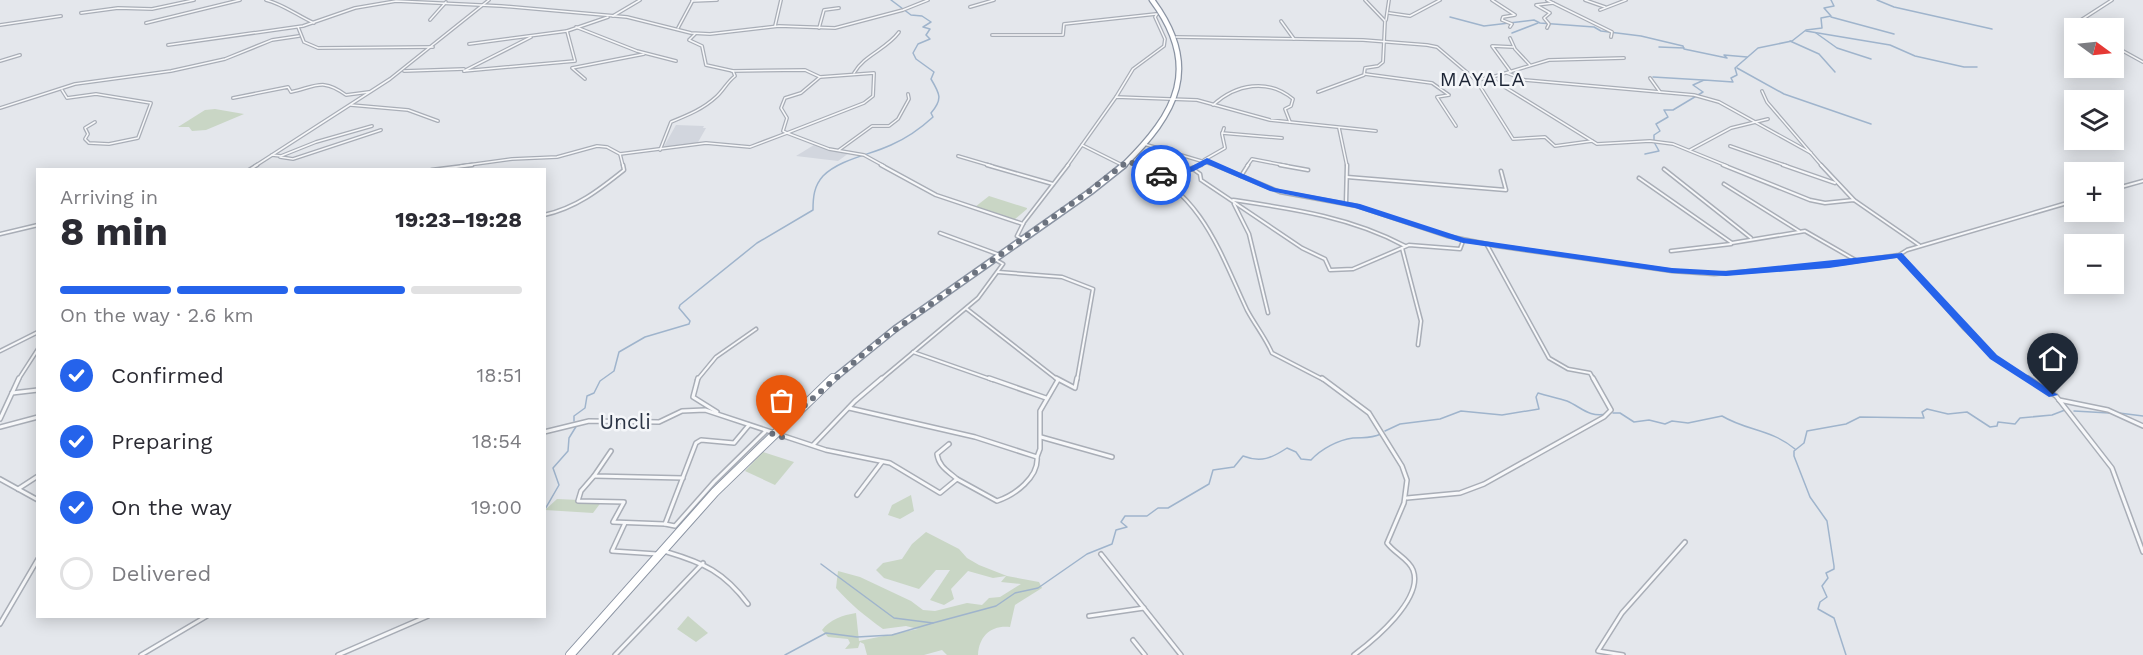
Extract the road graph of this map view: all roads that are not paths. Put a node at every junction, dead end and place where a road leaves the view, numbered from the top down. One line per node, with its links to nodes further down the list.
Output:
1 (194, 0): 28 (street)
2 (240, 0): 37 (street)
3 (266, 0): 38 (street)
4 (427, 0): 21 (street); 38 (street)
5 (489, 0): 23 (street)
6 (640, 0): 32 (street)
7 (692, 0): 8 (street); 44 (street)
8 (717, 0)
9 (781, 0): 40 (street)
10 (928, 0): 45 (street)
11 (994, 0): 24 (street)
12 (1152, 0): 29 (highway)
13 (1365, 0): 36 (street)
14 (1389, 0): 30 (street)
15 (1440, 0): 30 (street)
16 (1492, 0): 43 (street)
17 (1547, 0): 22 (street)
18 (1585, 0): 25 (street)
19 (1626, 0): 25 (street)
20 (2112, 0): 33 (street)
21 (446, 2): 23 (street); 34 (street)
22 (1553, 3): 46 (street); 54 (street)
23 (484, 5): 32 (street); 60 (street)
24 (970, 7)
25 (1607, 7): 27 (street)
26 (838, 9): 45 (street)
27 (1600, 10)
28 (81, 13)
29 (1159, 13): 51 (street); 53 (highway); 88 (street)
30 (1389, 13): 36 (street)
31 (61, 16): 39 (street)
32 (612, 16): 42 (street); 44 (street)
33 (2085, 18)
34 (430, 20)
35 (1281, 21): 56 (street)
36 (1385, 21): 57 (street)
37 (146, 23)
38 (315, 23): 41 (street)
39 (0, 26)
40 (775, 26): 45 (street); 49 (street)
41 (298, 27): 52 (street); 59 (street)
42 (576, 27): 47 (street); 63 (street)
43 (1510, 27)
44 (678, 28): 49 (street)
45 (819, 28)
46 (1547, 28)
47 (567, 31): 50 (street); 70 (street)
48 (898, 32): 74 (street)
49 (695, 34): 72 (street)
50 (534, 35): 58 (street); 70 (street)
51 (992, 35)
52 (299, 36): 60 (street); 82 (street)
53 (1176, 37): 56 (street); 90 (highway)
54 (1611, 37)
55 (1510, 38): 61 (street)
56 (1294, 39): 57 (street)
57 (1383, 41): 76 (street); 81 (street)
58 (469, 44)
59 (168, 45)
60 (433, 47): 71 (street)
61 (1513, 47): 69 (street); 73 (street)
62 (2124, 52): 68 (street)
63 (644, 54): 67 (street); 80 (street)
64 (20, 55): 66 (street)
65 (1624, 58): 69 (street)
66 (0, 61)
67 (675, 62)
68 (2143, 62)
69 (1530, 65): 73 (street)
70 (464, 69): 71 (street)
71 (401, 71): 84 (street)
72 (731, 71): 77 (street); 113 (street)
73 (1511, 72): 75 (street)
74 (854, 73): 77 (street); 105 (street)
75 (1507, 73): 78 (street); 86 (street)
76 (1365, 74): 85 (street); 100 (street)
77 (822, 76): 105 (street)
78 (1488, 78): 81 (street); 108 (street)
79 (1650, 78): 86 (street)
80 (585, 80)
81 (1476, 80): 108 (street)
82 (62, 90): 93 (street); 96 (street)
83 (1762, 91): 115 (street)
84 (372, 92): 89 (street); 91 (street)
85 (1318, 92)
86 (1660, 92): 98 (street)
87 (908, 94): 114 (street)
88 (1116, 97): 90 (street); 110 (street)
89 (233, 98)
90 (1173, 99): 92 (street); 109 (highway)
91 (351, 105): 95 (street); 117 (street)
92 (1213, 105): 97 (street); 97 (street)
93 (0, 108)
94 (1768, 119): 98 (street)
95 (438, 121)
96 (95, 122)
97 (1290, 122): 102 (street)
98 (1758, 124): 112 (street); 115 (street)
99 (372, 126): 119 (street)
100 (1456, 126)
101 (1224, 128): 106 (street)
102 (1339, 128): 104 (street); 130 (street)
103 (381, 130): 119 (street)
104 (1376, 131)
105 (787, 133): 113 (street); 114 (street)
106 (1222, 133): 107 (street); 120 (street)
107 (1282, 138)
108 (1592, 141): 112 (street)
109 (1144, 144): 120 (street); 121 (highway)
110 (1082, 145): 121 (street); 133 (street)
111 (1731, 146): 135 (street)
112 (1690, 150): 138 (street)
113 (660, 151): 116 (street)
114 (838, 151): 144 (street)
115 (1811, 153): 135 (street)
116 (620, 154): 123 (street); 142 (street)
117 (272, 155): 119 (street); 122 (street)
118 (958, 156): 133 (street)
119 (279, 157)
120 (1205, 160): 124 (street); 128 (street)
121 (1126, 163): 129 (street); 149 (highway)
122 (252, 168)
123 (447, 168)
124 (1193, 169): 129 (street); 137 (street)
125 (1308, 170): 128 (street)
126 (1664, 170): 148 (street)
127 (1501, 171): 130 (street)
128 (1241, 176): 140 (street)
129 (1165, 177): 200 (street)
130 (1347, 177): 140 (street)
131 (1639, 178): 151 (street)
132 (2143, 181): 136 (street)
133 (1053, 184): 144 (street)
134 (1724, 184): 145 (street)
135 (1838, 184): 138 (street)
136 (2124, 186)
137 (1228, 200): 139 (street); 154 (street)
138 (1854, 200): 153 (street)
139 (1232, 202): 154 (street); 162 (street)
140 (1346, 204): 150 (street)
141 (2064, 204): 153 (street)
142 (546, 215)
143 (36, 225): 147 (street)
144 (1023, 225): 149 (street)
145 (1799, 231): 148 (street); 159 (street)
146 (940, 233): 156 (street)
147 (0, 234)
148 (1750, 238): 151 (street)
149 (1022, 239): 156 (highway)
150 (1463, 240): 152 (street); 154 (street)
151 (1732, 243): 155 (street)
152 (1487, 245): 159 (street); 200 (street)
153 (1920, 246): 157 (street)
154 (1403, 247): 165 (street)
155 (1671, 251)
156 (1000, 255): 158 (highway)
157 (1899, 255): 159 (street); 175 (street)
158 (994, 260): 160 (street); 184 (highway)
159 (1857, 261)
160 (998, 272): 161 (street); 171 (street)
161 (967, 309): 168 (street); 171 (street)
162 (1268, 313)
163 (756, 329): 177 (street)
164 (36, 333): 166 (street)
165 (1418, 345)
166 (0, 351)
167 (36, 351): 170 (street)
168 (913, 352): 174 (street); 176 (street)
169 (36, 354): 170 (street)
170 (33, 355): 173 (street)
171 (1058, 380): 174 (street)
172 (36, 390): 173 (street)
173 (12, 393): 179 (street)
174 (1046, 398): 185 (street)
175 (2059, 400): 181 (street); 210 (street)
176 (849, 408): 187 (street); 189 (street)
177 (717, 412): 180 (street, Uncli); 183 (street, Uncli)
178 (36, 418): 182 (street)
179 (0, 419)
180 (749, 425): 184 (street, Uncli); 195 (street)
181 (2143, 426)
182 (0, 427)
183 (546, 432)
184 (769, 432): 187 (street, Uncli); 192 (highway)
185 (1041, 437): 189 (street); 190 (street)
186 (949, 444): 197 (street)
187 (813, 446): 191 (street, Uncli)
188 (610, 451): 193 (street)
189 (1037, 457): 197 (street)
190 (1112, 457)
191 (882, 462): 197 (street, Uncli); 199 (street)
192 (729, 472): 202 (street); 203 (highway)
193 (594, 476): 195 (street); 204 (street)
194 (36, 477): 198 (street)
195 (683, 478): 205 (street)
196 (0, 479): 198 (street)
197 (957, 479)
198 (18, 489): 201 (street)
199 (857, 495)
200 (1406, 498): 227 (street)
201 (36, 499)
202 (687, 512): 203 (street); 206 (street)
203 (695, 514): 207 (highway)
204 (625, 523): 205 (street); 209 (street)
205 (664, 524): 206 (street)
206 (675, 526): 207 (street)
207 (683, 527): 209 (highway)
208 (1685, 542): 228 (street)
209 (661, 552): 212 (street); 223 (highway)
210 (2143, 552)
211 (1101, 554): 215 (street)
212 (703, 563): 214 (street); 224 (street)
213 (36, 564): 219 (street)
214 (748, 604)
215 (1144, 608): 216 (street); 226 (street)
216 (1089, 616)
217 (204, 618): 221 (street)
218 (423, 618): 222 (street)
219 (0, 624)
220 (1132, 640): 225 (street)
221 (141, 655)
222 (338, 655)
223 (570, 655)
224 (615, 655)
225 (1145, 655)
226 (1181, 655)
227 (1354, 655)
228 (1623, 655)

